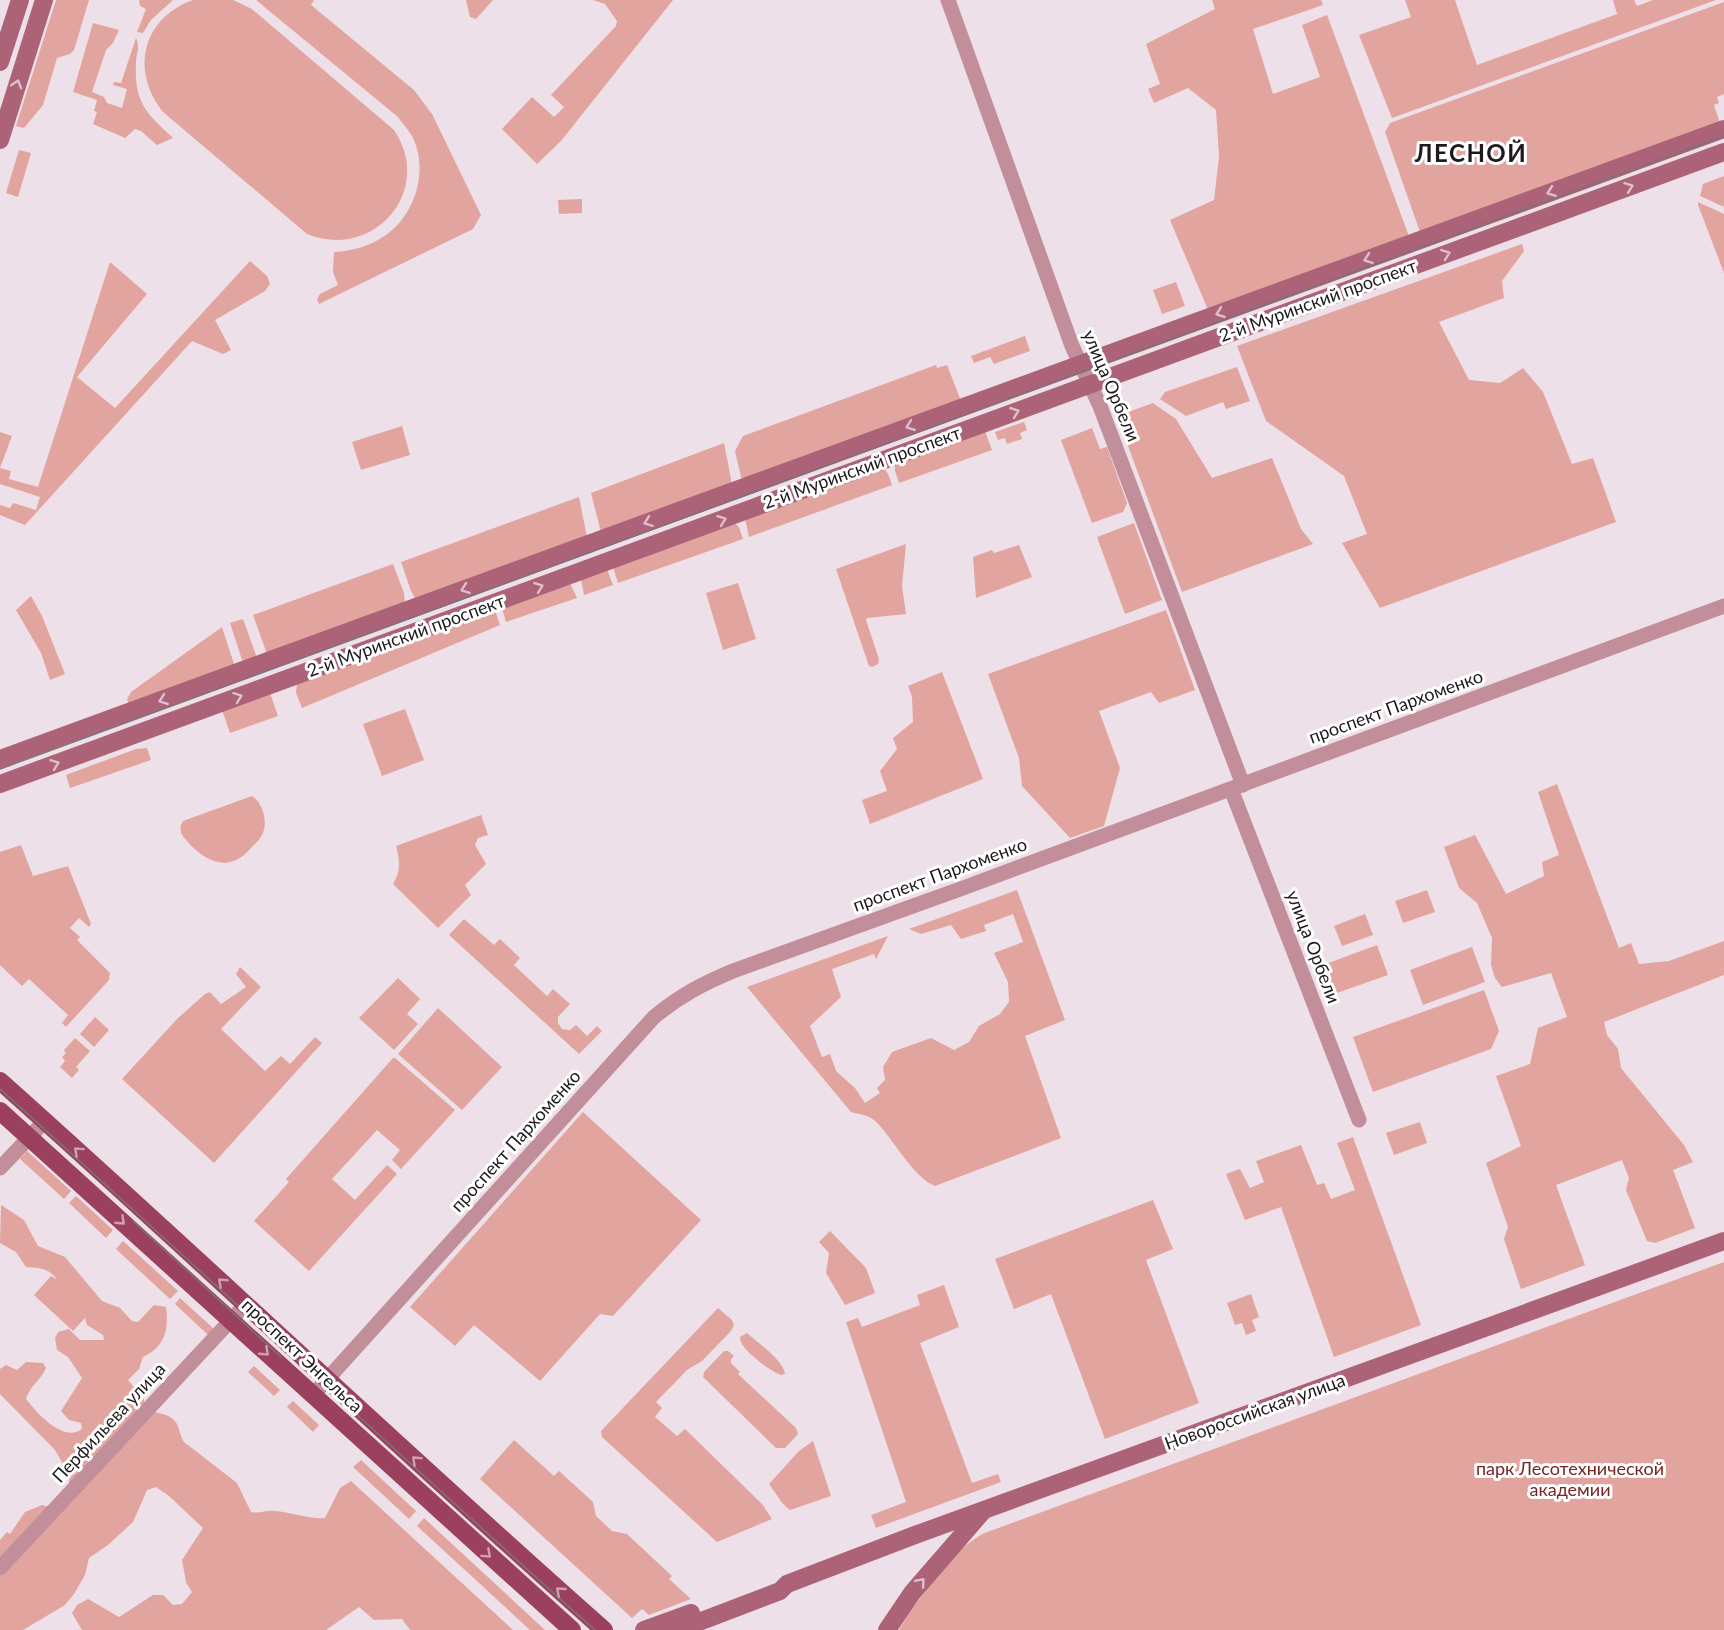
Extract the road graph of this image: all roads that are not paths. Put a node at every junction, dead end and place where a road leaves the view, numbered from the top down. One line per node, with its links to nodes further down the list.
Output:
1 (20, 0): 4 (main road)
2 (44, 0): 6 (main road, one-way to 2)
3 (948, 0): 8 (street, улица Орбели)
4 (0, 62)
5 (1724, 129): 8 (main road, 2-й Муринский проспект, one-way to 8)
6 (0, 140)
7 (1724, 152): 9 (main road, 2-й Муринский проспект, one-way to 7)
8 (1080, 364): 9 (street, улица Орбели); 11 (main road, 2-й Муринский проспект, one-way to 11)
9 (1089, 385): 12 (main road, 2-й Муринский проспект, one-way to 9); 13 (street, улица Орбели)
10 (1724, 606): 13 (street, проспект Пархоменко)
11 (0, 759)
12 (0, 784)
13 (1237, 787): 16 (street, улица Орбели); 23 (street, проспект Пархоменко)
14 (0, 1081): 17 (main road, проспект Энгельса)
15 (0, 1111): 18 (main road, проспект Энгельса)
16 (1359, 1120)
17 (45, 1121): 18 (street); 21 (main road, проспект Энгельса, one-way to 17)
18 (29, 1137): 19 (street); 22 (main road, проспект Энгельса, one-way to 22)
19 (0, 1168)
20 (1724, 1241): 25 (main road, Новороссийская улица)
21 (246, 1304): 22 (street, Перфильева улица); 23 (main road, проспект Энгельса)
22 (231, 1320): 24 (main road, проспект Энгельса, one-way to 24); 26 (street, Перфильева улица)
23 (327, 1379): 24 (street, проспект Пархоменко); 29 (main road, проспект Энгельса, one-way to 23)
24 (313, 1395): 28 (main road, проспект Энгельса, one-way to 28)
25 (985, 1510): 27 (main road, Новороссийская улица); 32 (main road, one-way to 25)
26 (0, 1568)
27 (787, 1584): 30 (main road, Новороссийская улица); 31 (main road, Новороссийская улица)
28 (572, 1630)
29 (604, 1630)
30 (645, 1630)
31 (678, 1630)
32 (887, 1630)

